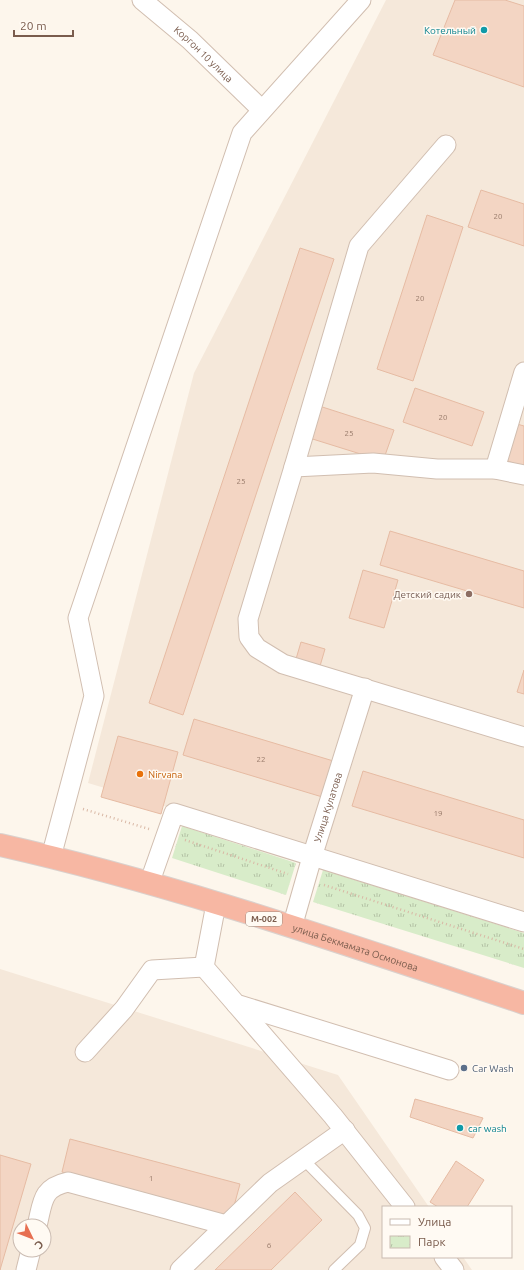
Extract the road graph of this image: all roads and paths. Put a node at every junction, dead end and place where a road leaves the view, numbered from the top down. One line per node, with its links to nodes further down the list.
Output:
1 (142, 0): 3 (street, Коргон 10 улица)
2 (361, 0): 3 (street)
3 (262, 110): 12 (street)
4 (446, 145): 6 (street)
5 (524, 372): 7 (street)
6 (294, 466): 7 (street); 9 (street)
7 (495, 469): 8 (street)
8 (524, 475)
9 (365, 688): 10 (street); 13 (street, Улица Кулатова)
10 (524, 737)
11 (0, 845): 12 (highway, улица Бекмамата Осмонова / M-002)
12 (51, 857): 14 (highway, улица Бекмамата Осмонова / M-002)
13 (312, 857): 14 (street); 16 (street); 17 (street, Улица Кулатова)
14 (149, 884): 15 (highway, улица Бекмамата Осмонова / M-002)
15 (216, 904): 17 (highway, улица Бекмамата Осмонова / M-002); 18 (street)
16 (524, 922)
17 (292, 927): 19 (highway, улица Бекмамата Осмонова / M-002)
18 (204, 967): 20 (street); 21 (street)
19 (524, 1003)
20 (236, 1004): 22 (street); 23 (street)
21 (85, 1052)
22 (449, 1070)
23 (345, 1130): 24 (street); 25 (street)
24 (303, 1158): 27 (street); 32 (lane)
25 (404, 1206)
26 (39, 1218): 27 (street)
27 (226, 1225): 31 (street)
28 (29, 1258): 30 (street)
29 (445, 1258): 33 (street)
30 (26, 1270)
31 (180, 1270)
32 (334, 1270)
33 (454, 1270)

